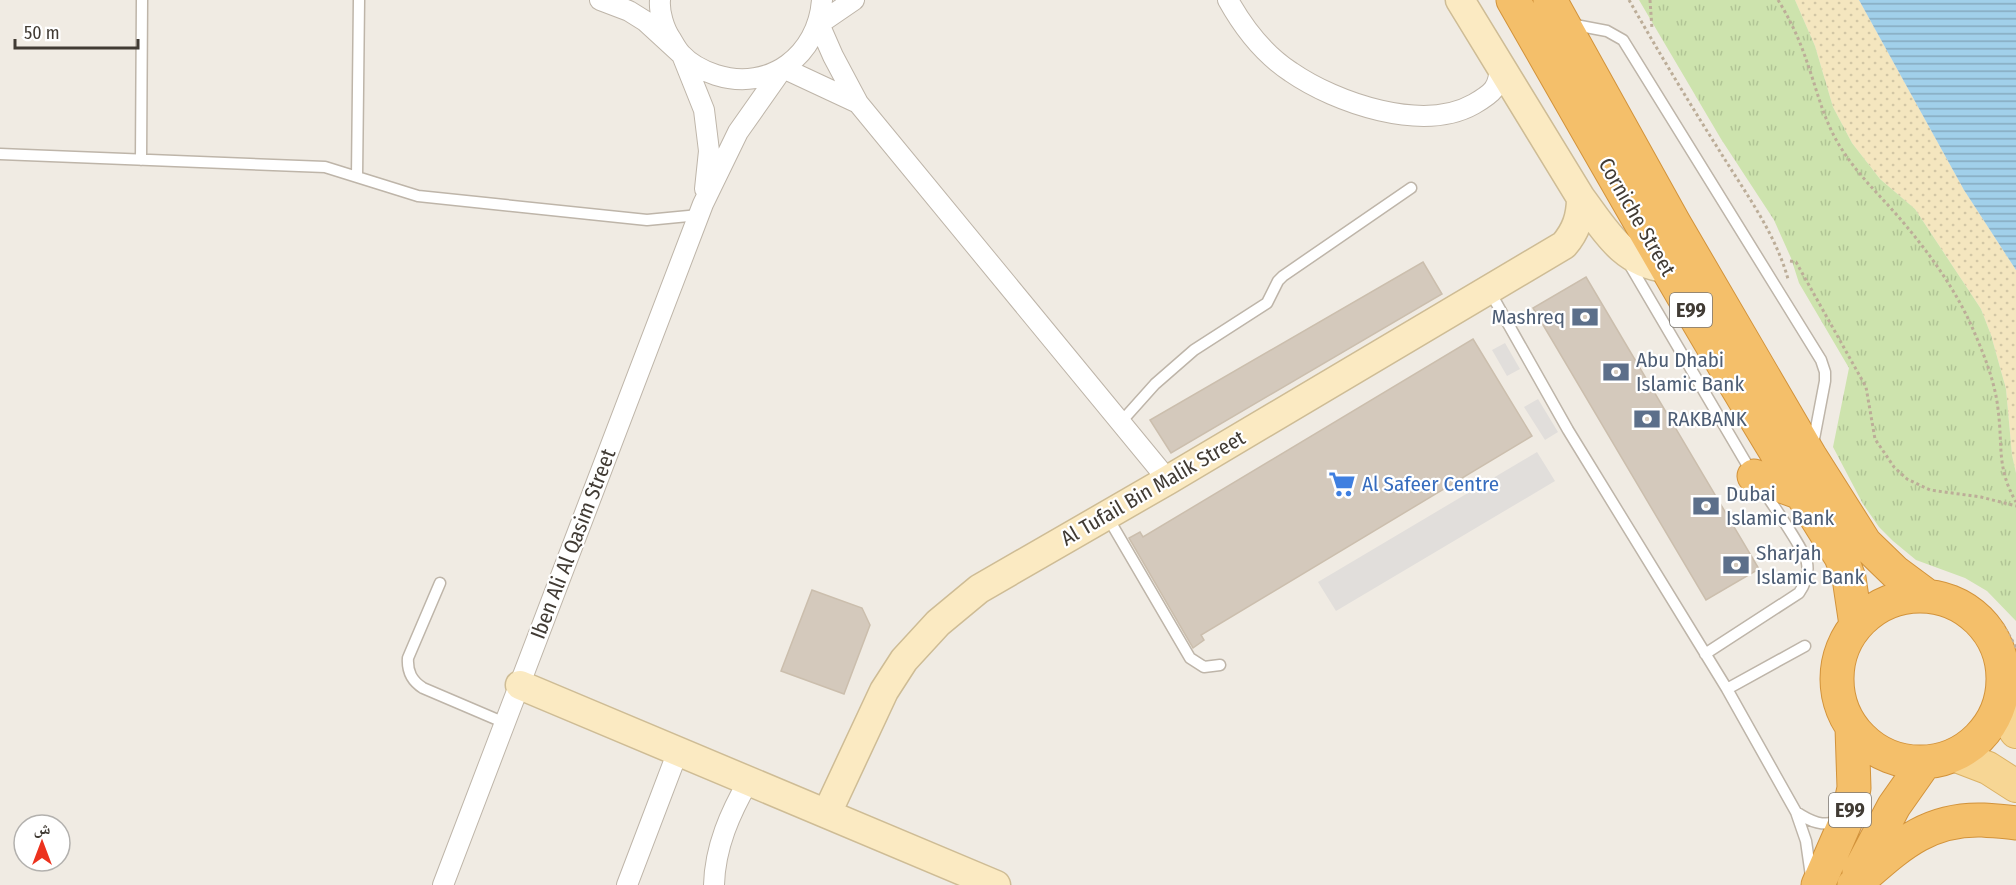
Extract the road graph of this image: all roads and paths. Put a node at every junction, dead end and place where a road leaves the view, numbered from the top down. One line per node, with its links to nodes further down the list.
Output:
1 (142, 0): 22 (lane)
2 (359, 0): 23 (lane)
3 (600, 0): 15 (street)
4 (660, 0): 15 (street)
5 (822, 0): 13 (street)
6 (854, 0): 13 (street)
7 (1228, 0): 18 (street)
8 (1460, 0): 16 (street)
9 (1513, 0): 30 (highway, Corniche Street / E99)
10 (1650, 0): 14 (path)
11 (1778, 0): 37 (path)
12 (1557, 11): 33 (highway, Corniche Street / E99); 33 (lane)
13 (819, 24): 17 (street); 20 (street)
14 (1652, 29)
15 (682, 55): 17 (street); 26 (street, Iben Ali Al Qasim Street)
16 (1500, 66): 18 (street); 19 (street)
17 (783, 68): 20 (street); 26 (street, Iben Ali Al Qasim Street)
18 (1485, 98): 19 (street)
19 (1522, 102): 25 (street)
20 (858, 103): 32 (street)
21 (0, 154): 22 (lane)
22 (141, 160): 23 (lane)
23 (357, 177): 26 (lane)
24 (1411, 188): 32 (lane)
25 (1581, 198): 27 (street); 28 (street)
26 (701, 209): 46 (street, Iben Ali Al Qasim Street)
27 (1564, 245): 28 (street); 31 (street, Al Tufail Bin Malik Street)
28 (1620, 249): 30 (street); 34 (lane)
29 (1790, 261): 38 (path)
30 (1666, 268): 36 (highway, Corniche Street / E99)
31 (1489, 290): 35 (street, Al Tufail Bin Malik Street); 44 (lane)
32 (1121, 422): 35 (street)
33 (1810, 456): 41 (highway, Corniche Street / E99)
34 (1754, 476): 36 (highway); 44 (lane)
35 (1168, 480): 39 (street, Al Tufail Bin Malik Street)
36 (1801, 493): 42 (highway, Corniche Street / E99)
37 (2016, 502)
38 (2016, 506)
39 (1106, 515): 45 (lane); 56 (street, Al Tufail Bin Malik Street)
40 (440, 583): 49 (lane)
41 (1926, 595): 42 (highway); 48 (highway)
42 (1856, 625): 50 (highway)
43 (1805, 646): 47 (lane)
44 (1705, 654): 47 (lane)
45 (1220, 665)
46 (520, 685): 49 (street, Iben Ali Al Qasim Street); 51 (street)
47 (1727, 689): 55 (lane)
48 (2008, 720): 52 (highway)
49 (505, 723): 60 (street, Iben Ali Al Qasim Street)
50 (1852, 728): 52 (highway); 57 (highway, E99)
51 (678, 751): 53 (street); 61 (street)
52 (1939, 759): 54 (main road); 66 (highway, E99)
53 (749, 780): 56 (street); 62 (street)
54 (2016, 786)
55 (1796, 812): 57 (lane); 64 (lane)
56 (827, 813): 59 (street)
57 (1848, 816): 65 (highway, E99)
58 (2016, 824): 66 (highway)
59 (965, 879): 63 (street)
60 (443, 885)
61 (627, 885)
62 (714, 885)
63 (996, 885)
64 (1811, 885)
65 (1818, 885)
66 (1854, 885)

